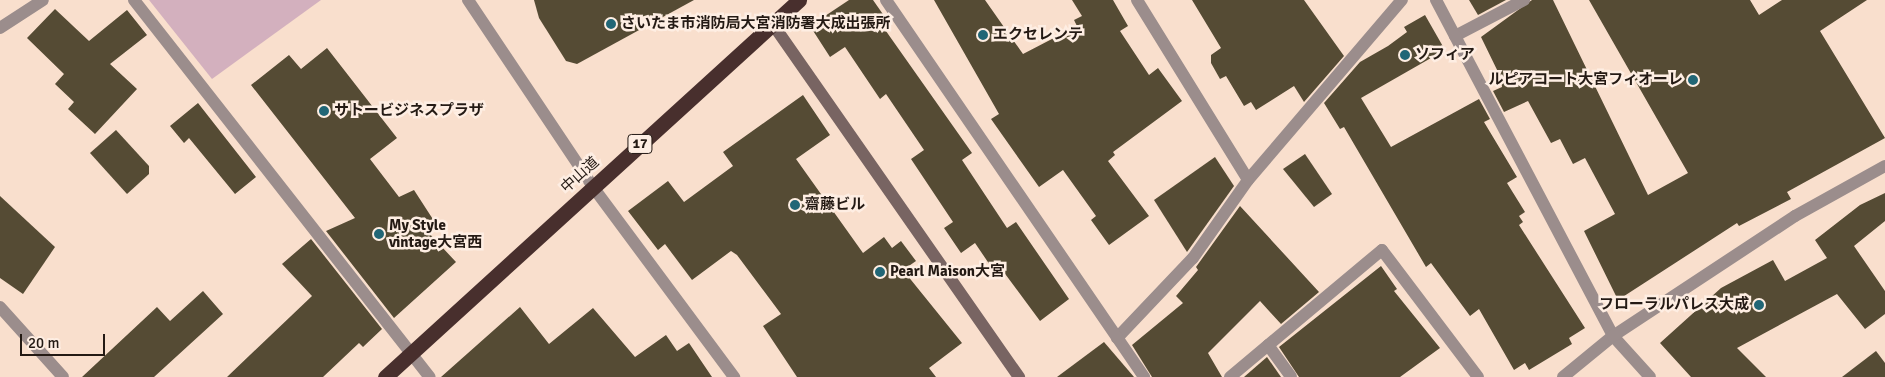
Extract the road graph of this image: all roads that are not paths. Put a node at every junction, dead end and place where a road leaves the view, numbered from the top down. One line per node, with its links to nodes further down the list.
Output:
1 (43, 0): 11 (street)
2 (134, 0): 20 (street)
3 (468, 0): 15 (street)
4 (799, 0): 10 (highway, 中山道 / 17)
5 (886, 0): 18 (street)
6 (1138, 0): 14 (street)
7 (1402, 0): 14 (street)
8 (1436, 0): 12 (street)
9 (1524, 0): 12 (street)
10 (772, 23): 15 (highway, 中山道 / 17); 25 (street)
11 (0, 28)
12 (1455, 36): 17 (street)
13 (1885, 166): 17 (street)
14 (1248, 180): 18 (street)
15 (592, 187): 20 (highway, 中山道 / 17); 24 (street)
16 (0, 307): 21 (street)
17 (1613, 336): 30 (street); 31 (street)
18 (1117, 338): 26 (street)
19 (1268, 345): 27 (street); 28 (street); 29 (street)
20 (412, 352): 22 (highway, 中山道 / 17); 23 (street)
21 (63, 377)
22 (385, 377)
23 (430, 377)
24 (734, 377)
25 (1019, 377)
26 (1144, 377)
27 (1230, 377)
28 (1291, 377)
29 (1478, 377)
30 (1563, 377)
31 (1650, 377)

